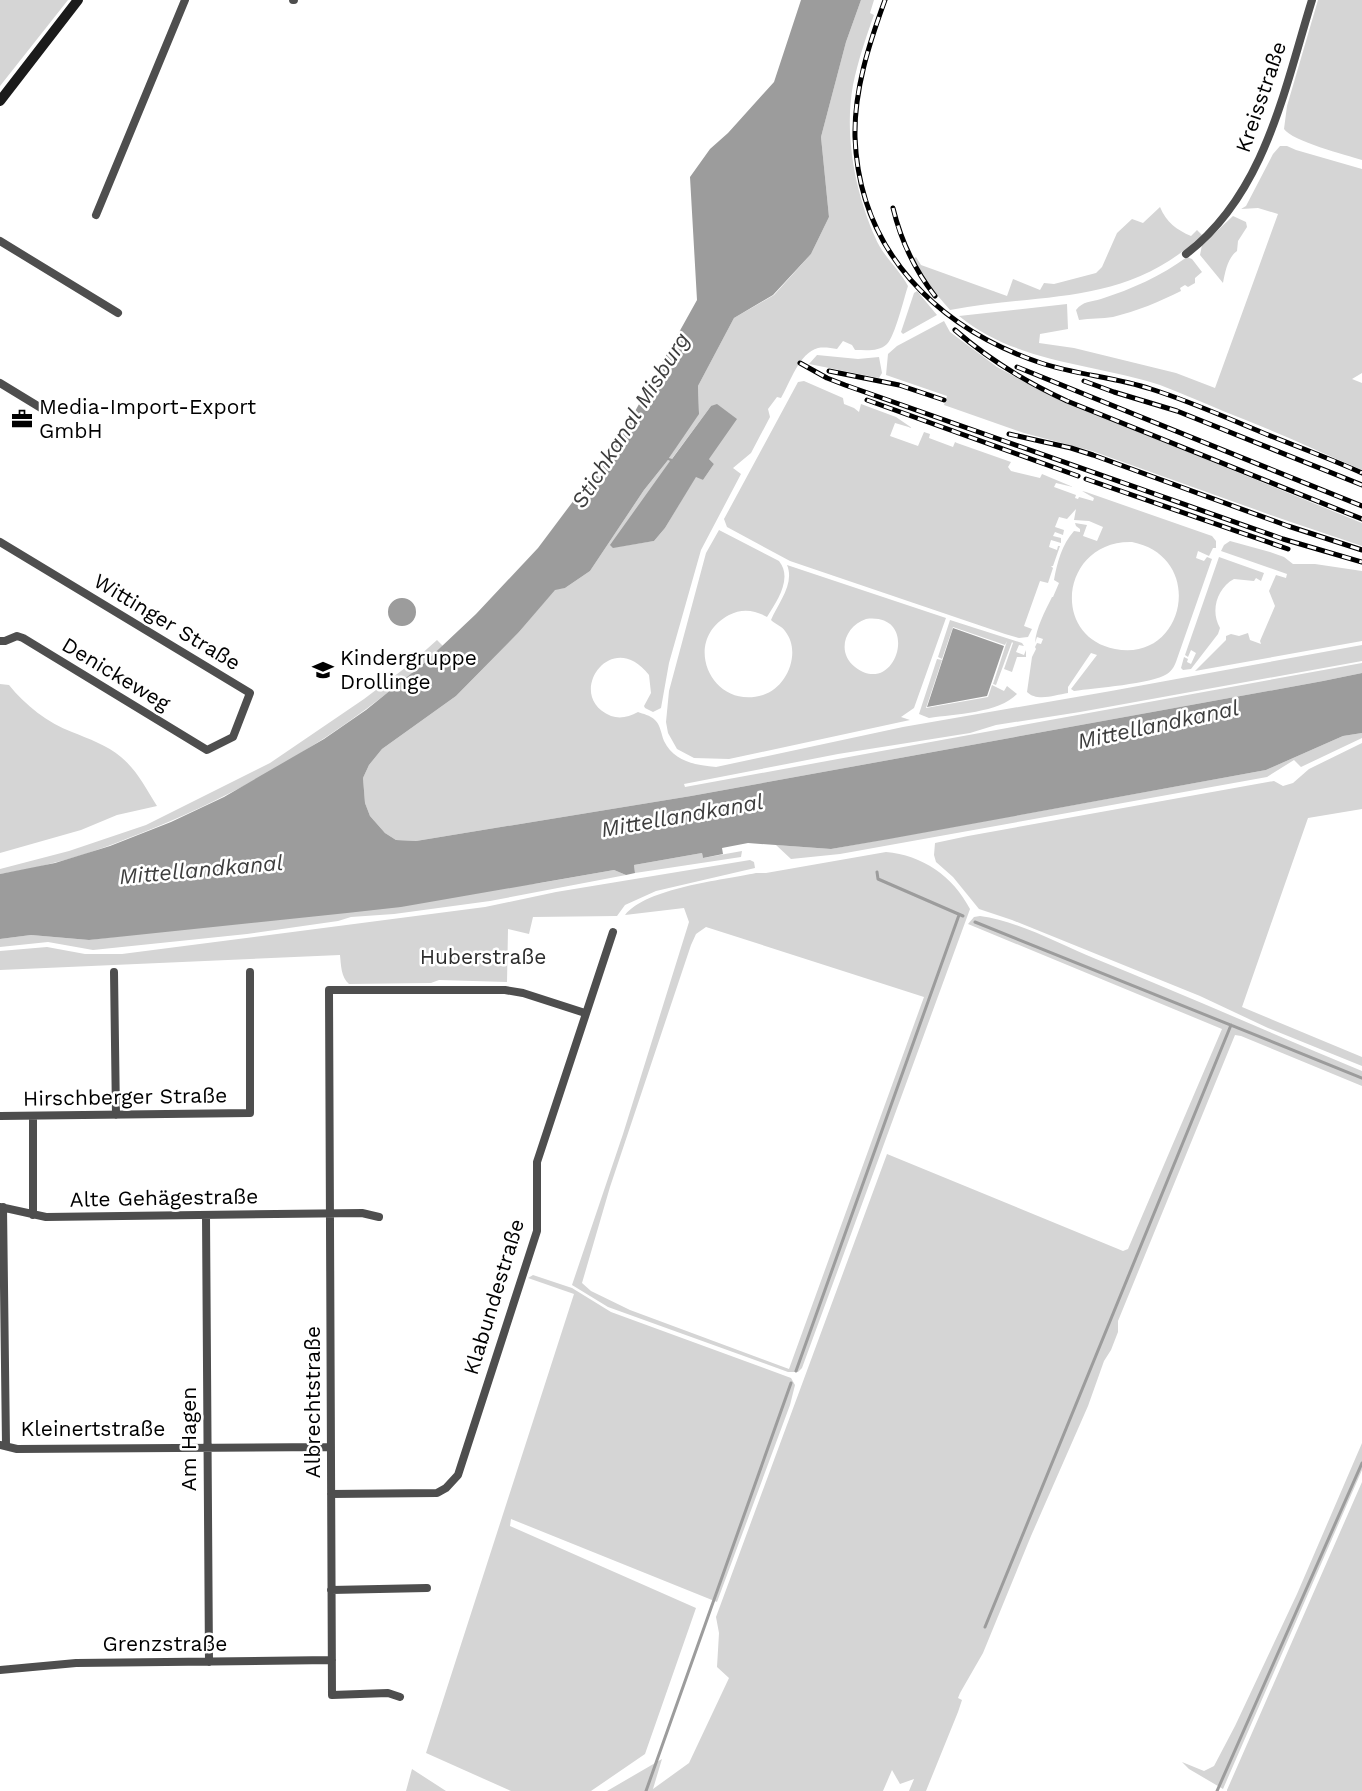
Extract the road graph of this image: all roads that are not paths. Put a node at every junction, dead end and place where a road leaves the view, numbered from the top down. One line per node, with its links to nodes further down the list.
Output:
1 (78, 0): 4 (street)
2 (185, 0): 5 (street)
3 (1312, 0): 7 (street, Kreisstraße)
4 (0, 101)
5 (96, 215)
6 (0, 241): 8 (street)
7 (1186, 254)
8 (118, 313)
9 (0, 383): 10 (street)
10 (46, 411)
11 (0, 542): 13 (street, Wittinger Straße)
12 (3, 641): 13 (street, Denickeweg)
13 (207, 750)
14 (613, 932): 17 (street, Klabundestraße)
15 (114, 972): 18 (street)
16 (250, 972): 18 (street, Hirschberger Straße)
17 (585, 1013): 22 (street, Albrechtstraße); 29 (street, Klabundestraße)
18 (116, 1115): 20 (street, Hirschberger Straße)
19 (0, 1116): 20 (street, Hirschberger Straße)
20 (33, 1116): 23 (street)
21 (2, 1207): 23 (street, Alte Gehägestraße); 26 (street)
22 (330, 1214): 24 (street, Alte Gehägestraße); 25 (street); 27 (street, Albrechtstraße)
23 (33, 1215): 24 (street, Alte Gehägestraße)
24 (206, 1216): 28 (street, Am Hagen)
25 (379, 1217)
26 (3, 1445): 28 (street, Kleinertstraße)
27 (331, 1447): 28 (street, Kleinertstraße); 29 (street, Albrechtstraße)
28 (208, 1448): 33 (street, Am Hagen)
29 (331, 1494): 31 (street, Albrechtstraße)
30 (427, 1588): 31 (street)
31 (331, 1590): 32 (street, Albrechtstraße)
32 (332, 1660): 33 (street, Grenzstraße); 35 (street, Albrechtstraße)
33 (209, 1662): 34 (street, Grenzstraße)
34 (0, 1670)
35 (400, 1697)

